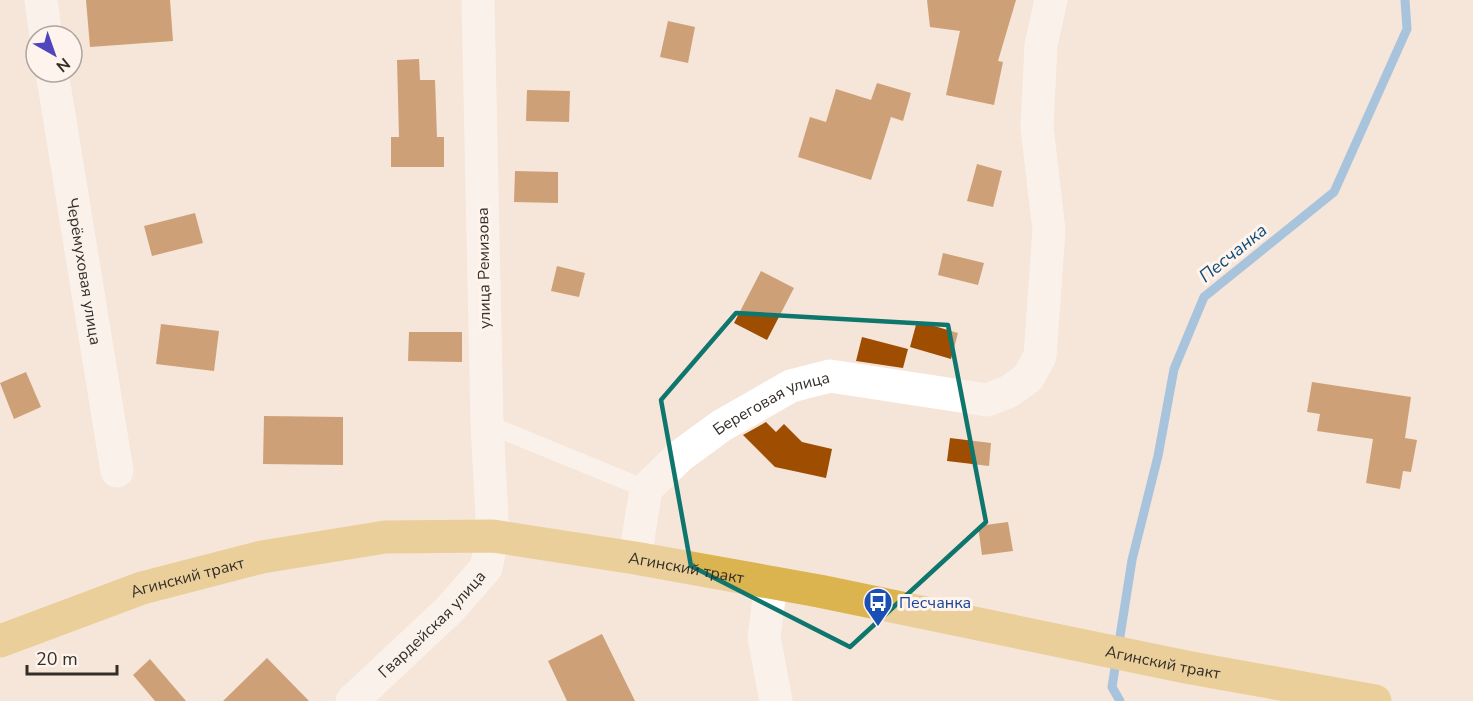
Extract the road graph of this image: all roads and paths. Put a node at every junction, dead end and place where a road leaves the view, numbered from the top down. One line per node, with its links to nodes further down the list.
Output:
1 (41, 0): 4 (street)
2 (478, 0): 6 (street, улица Ремизова)
3 (1051, 0): 8 (street, Береговая улица)
4 (44, 24)
5 (54, 84): 7 (street, Черёмуховая улица)
6 (487, 424): 8 (lane); 9 (street, улица Ремизова)
7 (117, 471)
8 (646, 489): 10 (street)
9 (493, 536): 10 (highway, Агинский тракт); 12 (highway, Агинский тракт); 13 (street, Гвардейская улица)
10 (635, 558): 11 (highway, Агинский тракт)
11 (771, 583): 14 (street); 15 (highway, Агинский тракт)
12 (0, 642)
13 (352, 701)
14 (776, 701)
15 (1375, 701)

